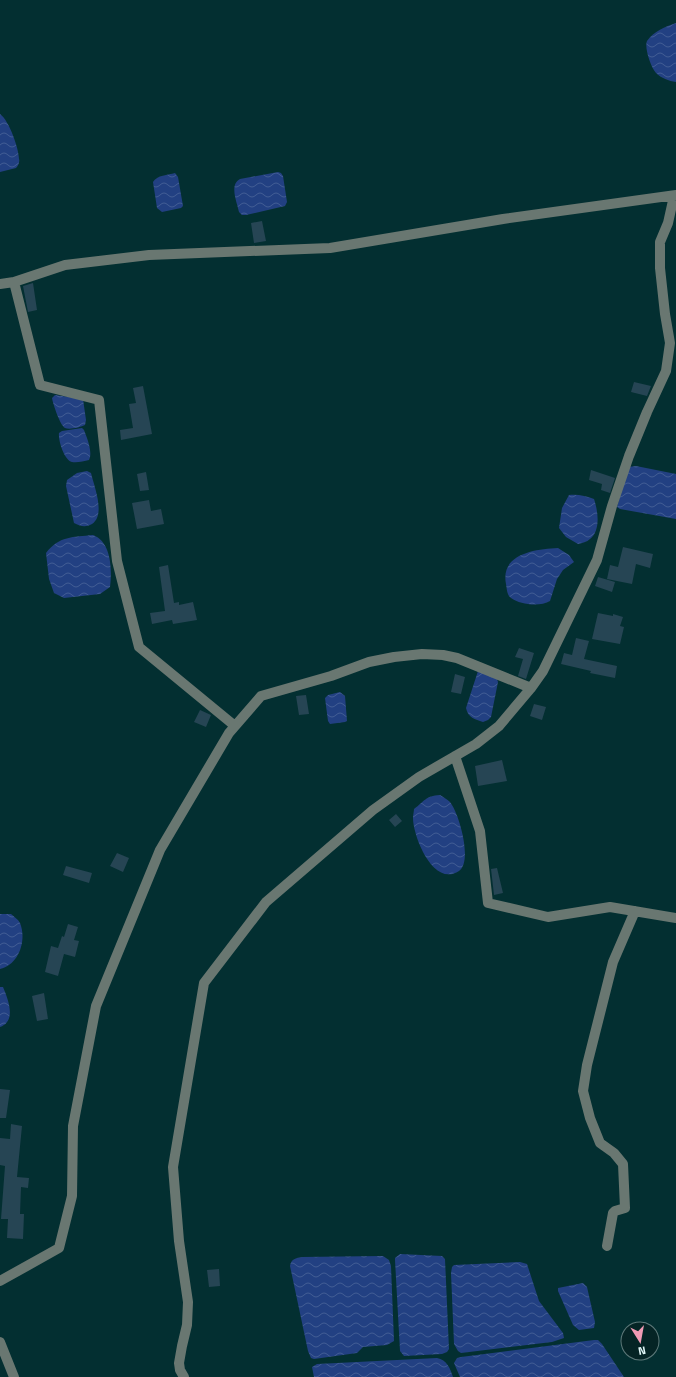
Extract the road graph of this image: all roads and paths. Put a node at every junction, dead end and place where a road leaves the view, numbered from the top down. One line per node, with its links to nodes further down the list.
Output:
1 (675, 196): 2 (street); 4 (street)
2 (14, 282): 3 (street); 5 (street)
3 (0, 284)
4 (531, 688): 5 (street); 6 (street)
5 (235, 726): 10 (street)
6 (455, 756): 7 (street); 13 (street)
7 (635, 911): 8 (street); 9 (street)
8 (676, 918)
9 (607, 1246)
10 (0, 1281)
11 (0, 1342): 12 (street)
12 (14, 1377)
13 (184, 1377)

